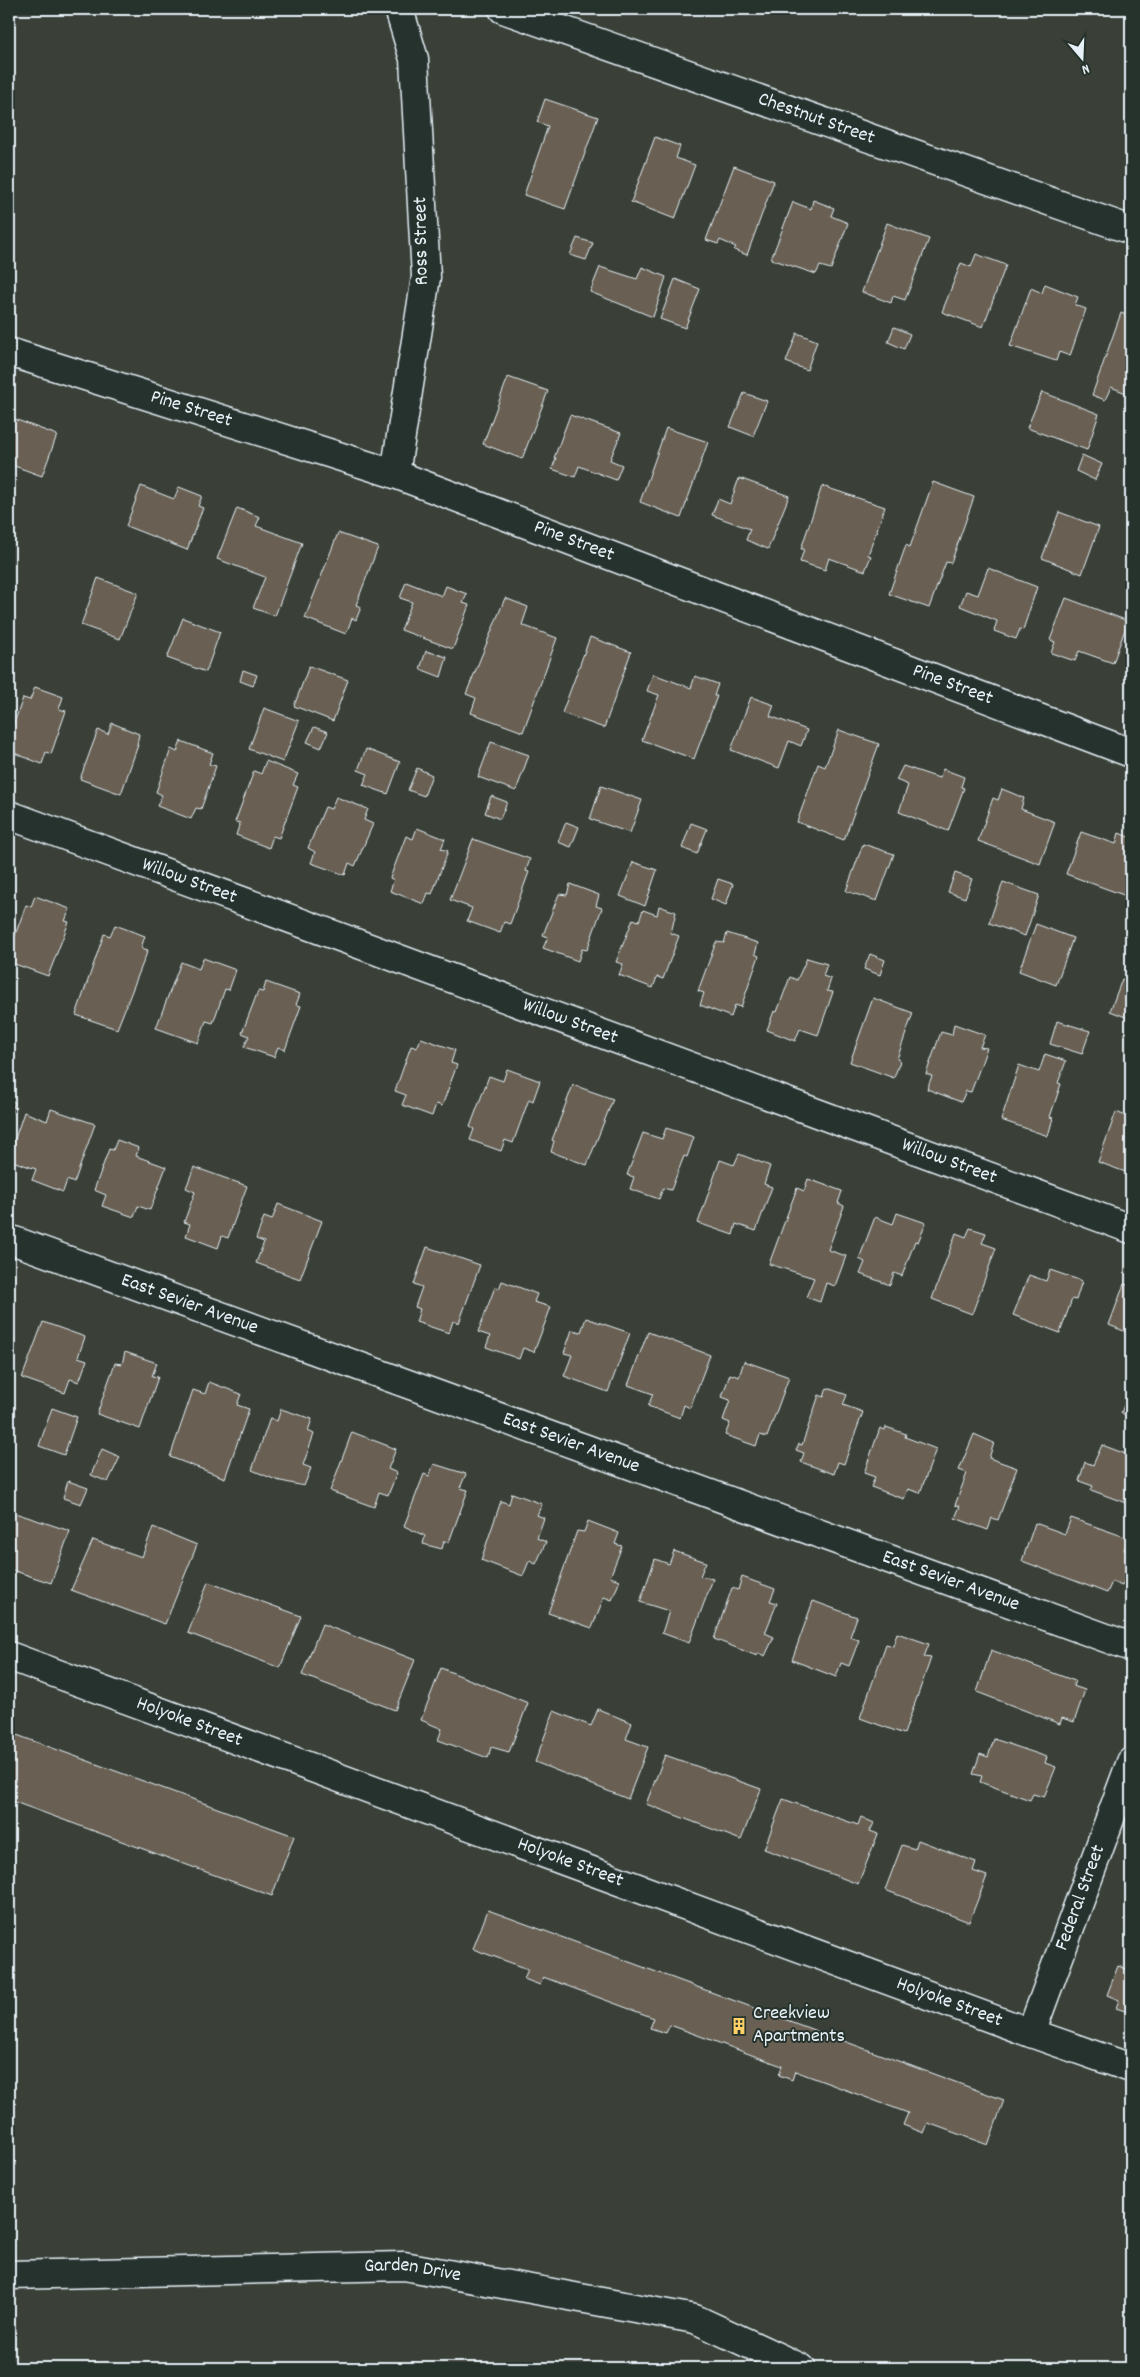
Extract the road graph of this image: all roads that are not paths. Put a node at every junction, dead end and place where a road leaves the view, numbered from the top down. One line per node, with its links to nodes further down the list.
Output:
1 (399, 9): 5 (street, Ross Street)
2 (503, 9): 3 (street, Chestnut Street)
3 (1131, 230)
4 (9, 352): 5 (street, Pine Street)
5 (395, 474): 6 (street, Pine Street)
6 (1131, 753)
7 (9, 815): 8 (street, Willow Street)
8 (1131, 1229)
9 (9, 1239): 10 (street, East Sevier Avenue)
10 (1131, 1647)
11 (9, 1656): 13 (street, Holyoke Street)
12 (1131, 1762): 13 (street, Federal Street)
13 (1031, 2033): 14 (street, Holyoke Street)
14 (1131, 2068)
15 (9, 2275): 16 (street, Garden Drive)
16 (801, 2368)

